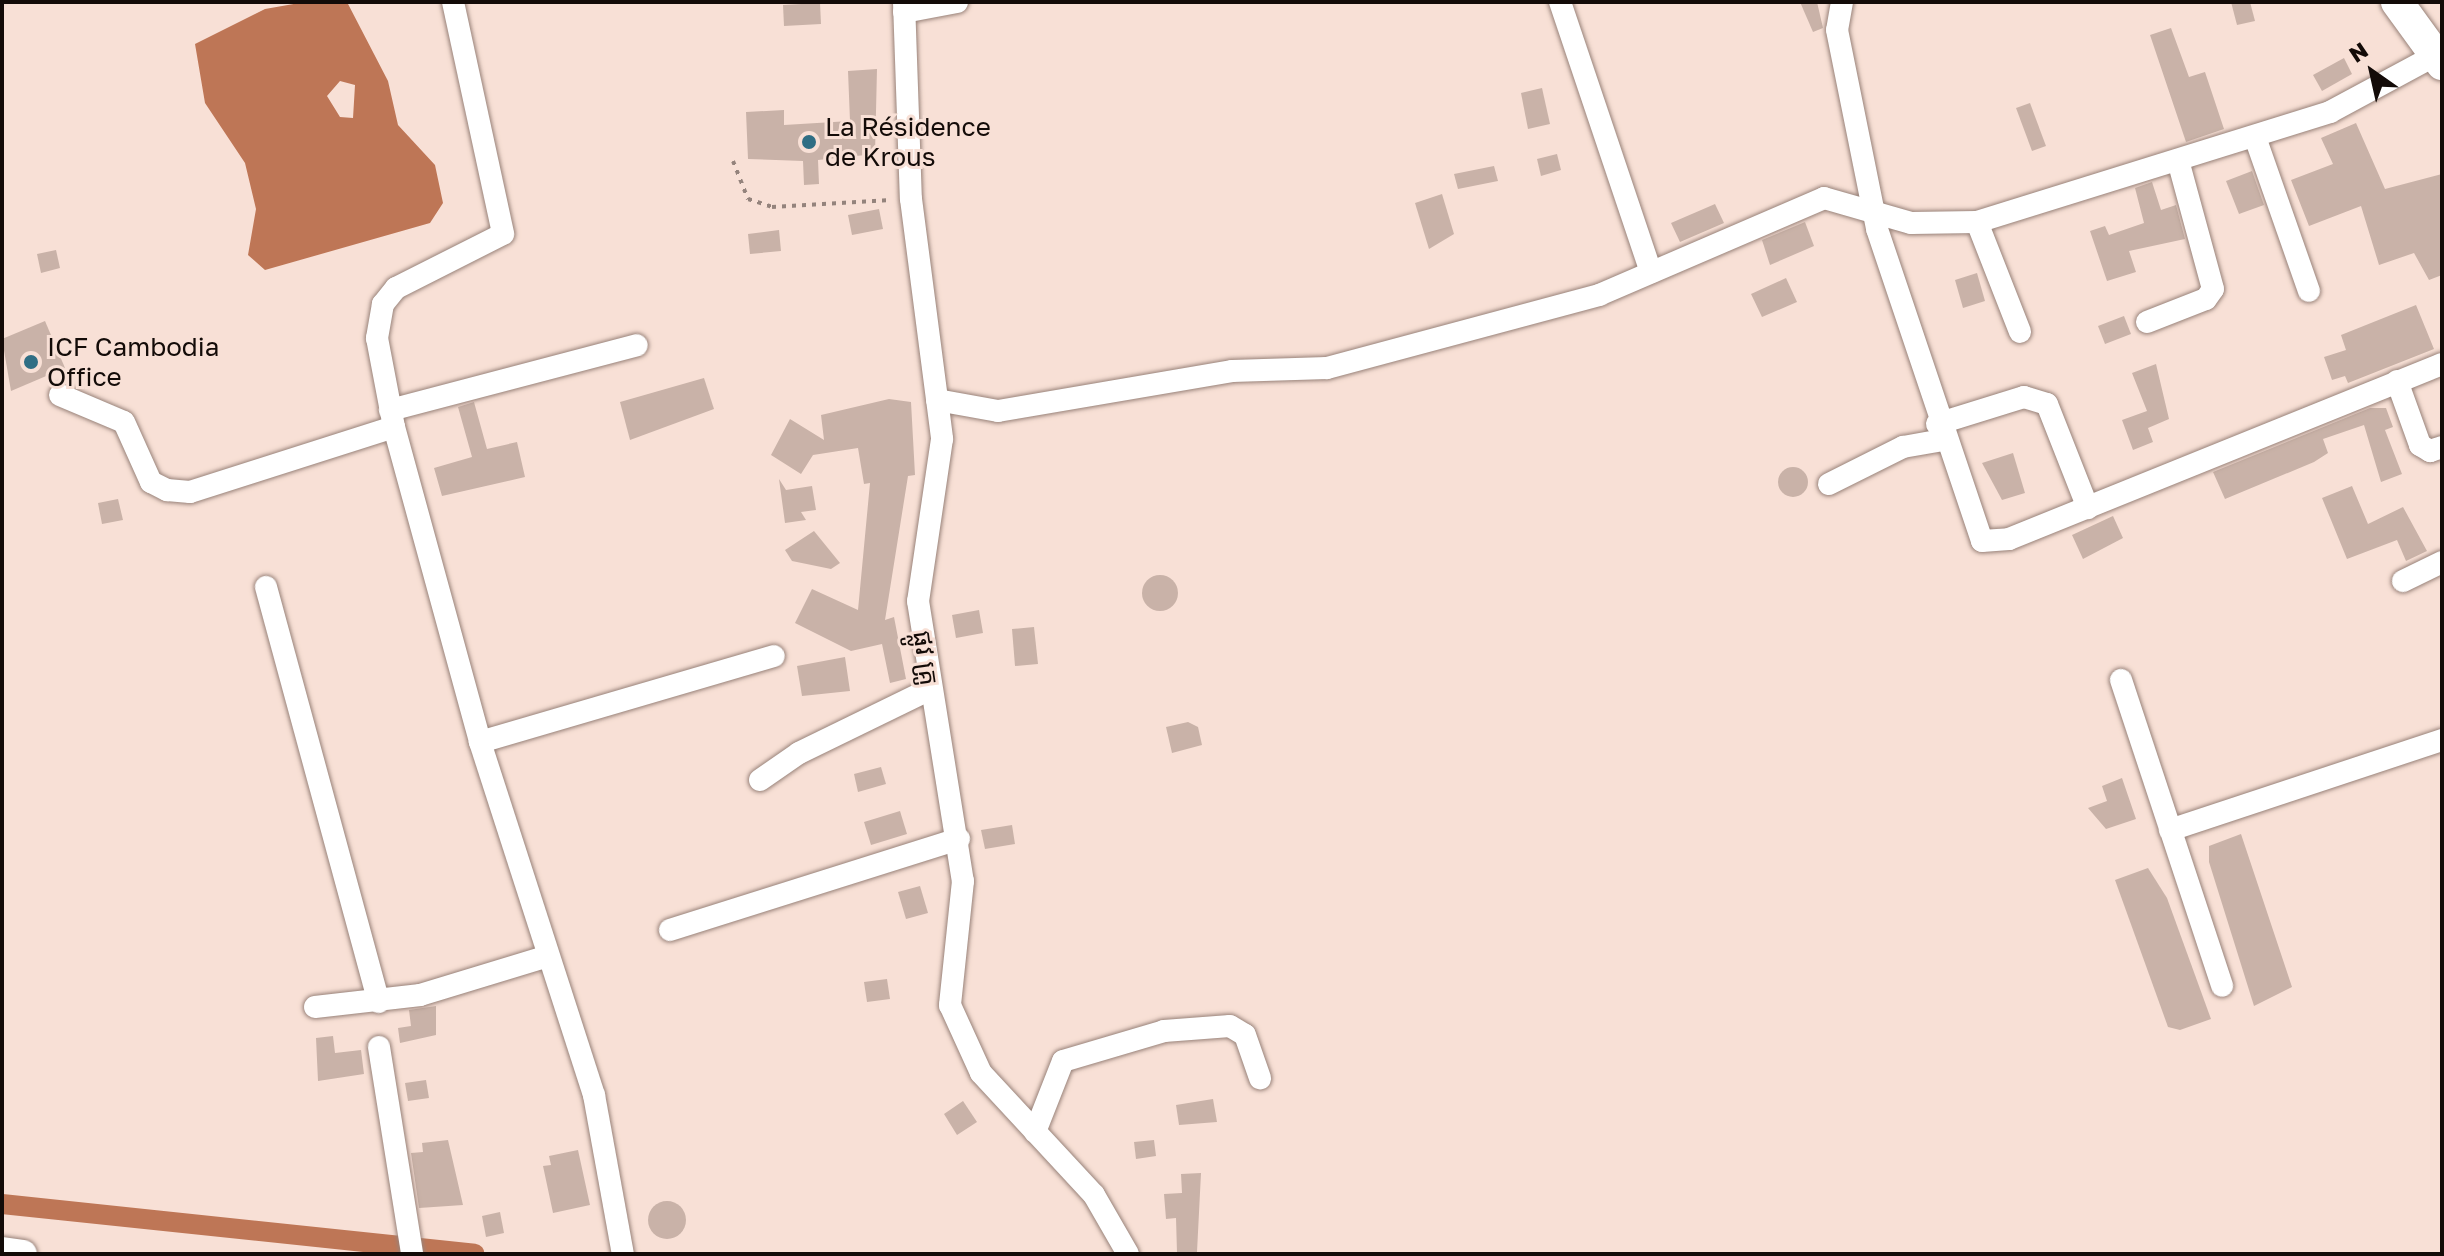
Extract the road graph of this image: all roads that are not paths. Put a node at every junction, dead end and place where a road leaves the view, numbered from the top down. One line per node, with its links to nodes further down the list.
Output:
1 (453, 2): 21 (street)
2 (957, 2): 6 (street)
3 (1560, 2): 12 (street)
4 (1842, 2): 10 (street)
5 (2397, 2): 7 (highway)
6 (904, 7): 20 (street, ផ្លូវ គ្រូ)
7 (2439, 60): 8 (street)
8 (2255, 137): 9 (street); 13 (street)
9 (2179, 164): 11 (street); 14 (street)
10 (1873, 211): 11 (street); 12 (street); 22 (street)
11 (1977, 222): 15 (street)
12 (1651, 272): 20 (street)
13 (2309, 291)
14 (2147, 322)
15 (2020, 332)
16 (637, 345): 21 (street)
17 (2442, 364): 18 (street)
18 (2397, 381): 23 (street); 25 (street)
19 (60, 395): 21 (street)
20 (937, 400): 31 (street, ផ្លូវ គ្រូ)
21 (392, 418): 33 (street)
22 (1940, 432): 24 (street); 25 (street); 25 (street)
23 (2442, 447)
24 (1829, 484)
25 (2088, 508)
26 (2442, 562): 27 (street)
27 (2403, 581)
28 (266, 587): 40 (street)
29 (774, 656): 33 (street)
30 (2121, 680): 35 (street)
31 (930, 689): 34 (street); 36 (street, ផ្លូវ គ្រូ)
32 (2442, 740): 35 (street)
33 (480, 742): 38 (street)
34 (760, 780)
35 (2170, 830): 39 (street)
36 (959, 839): 37 (street); 44 (street, ផ្លូវ គ្រូ)
37 (670, 930)
38 (548, 956): 40 (street); 48 (street)
39 (2222, 986)
40 (379, 1002): 41 (street)
41 (315, 1007)
42 (379, 1047): 45 (street)
43 (1260, 1078): 44 (street)
44 (1035, 1132): 49 (street, ផ្លូវ គ្រូ)
45 (412, 1247)
46 (2, 1251): 47 (main road)
47 (23, 1254)
48 (623, 1254)
49 (1128, 1254)

